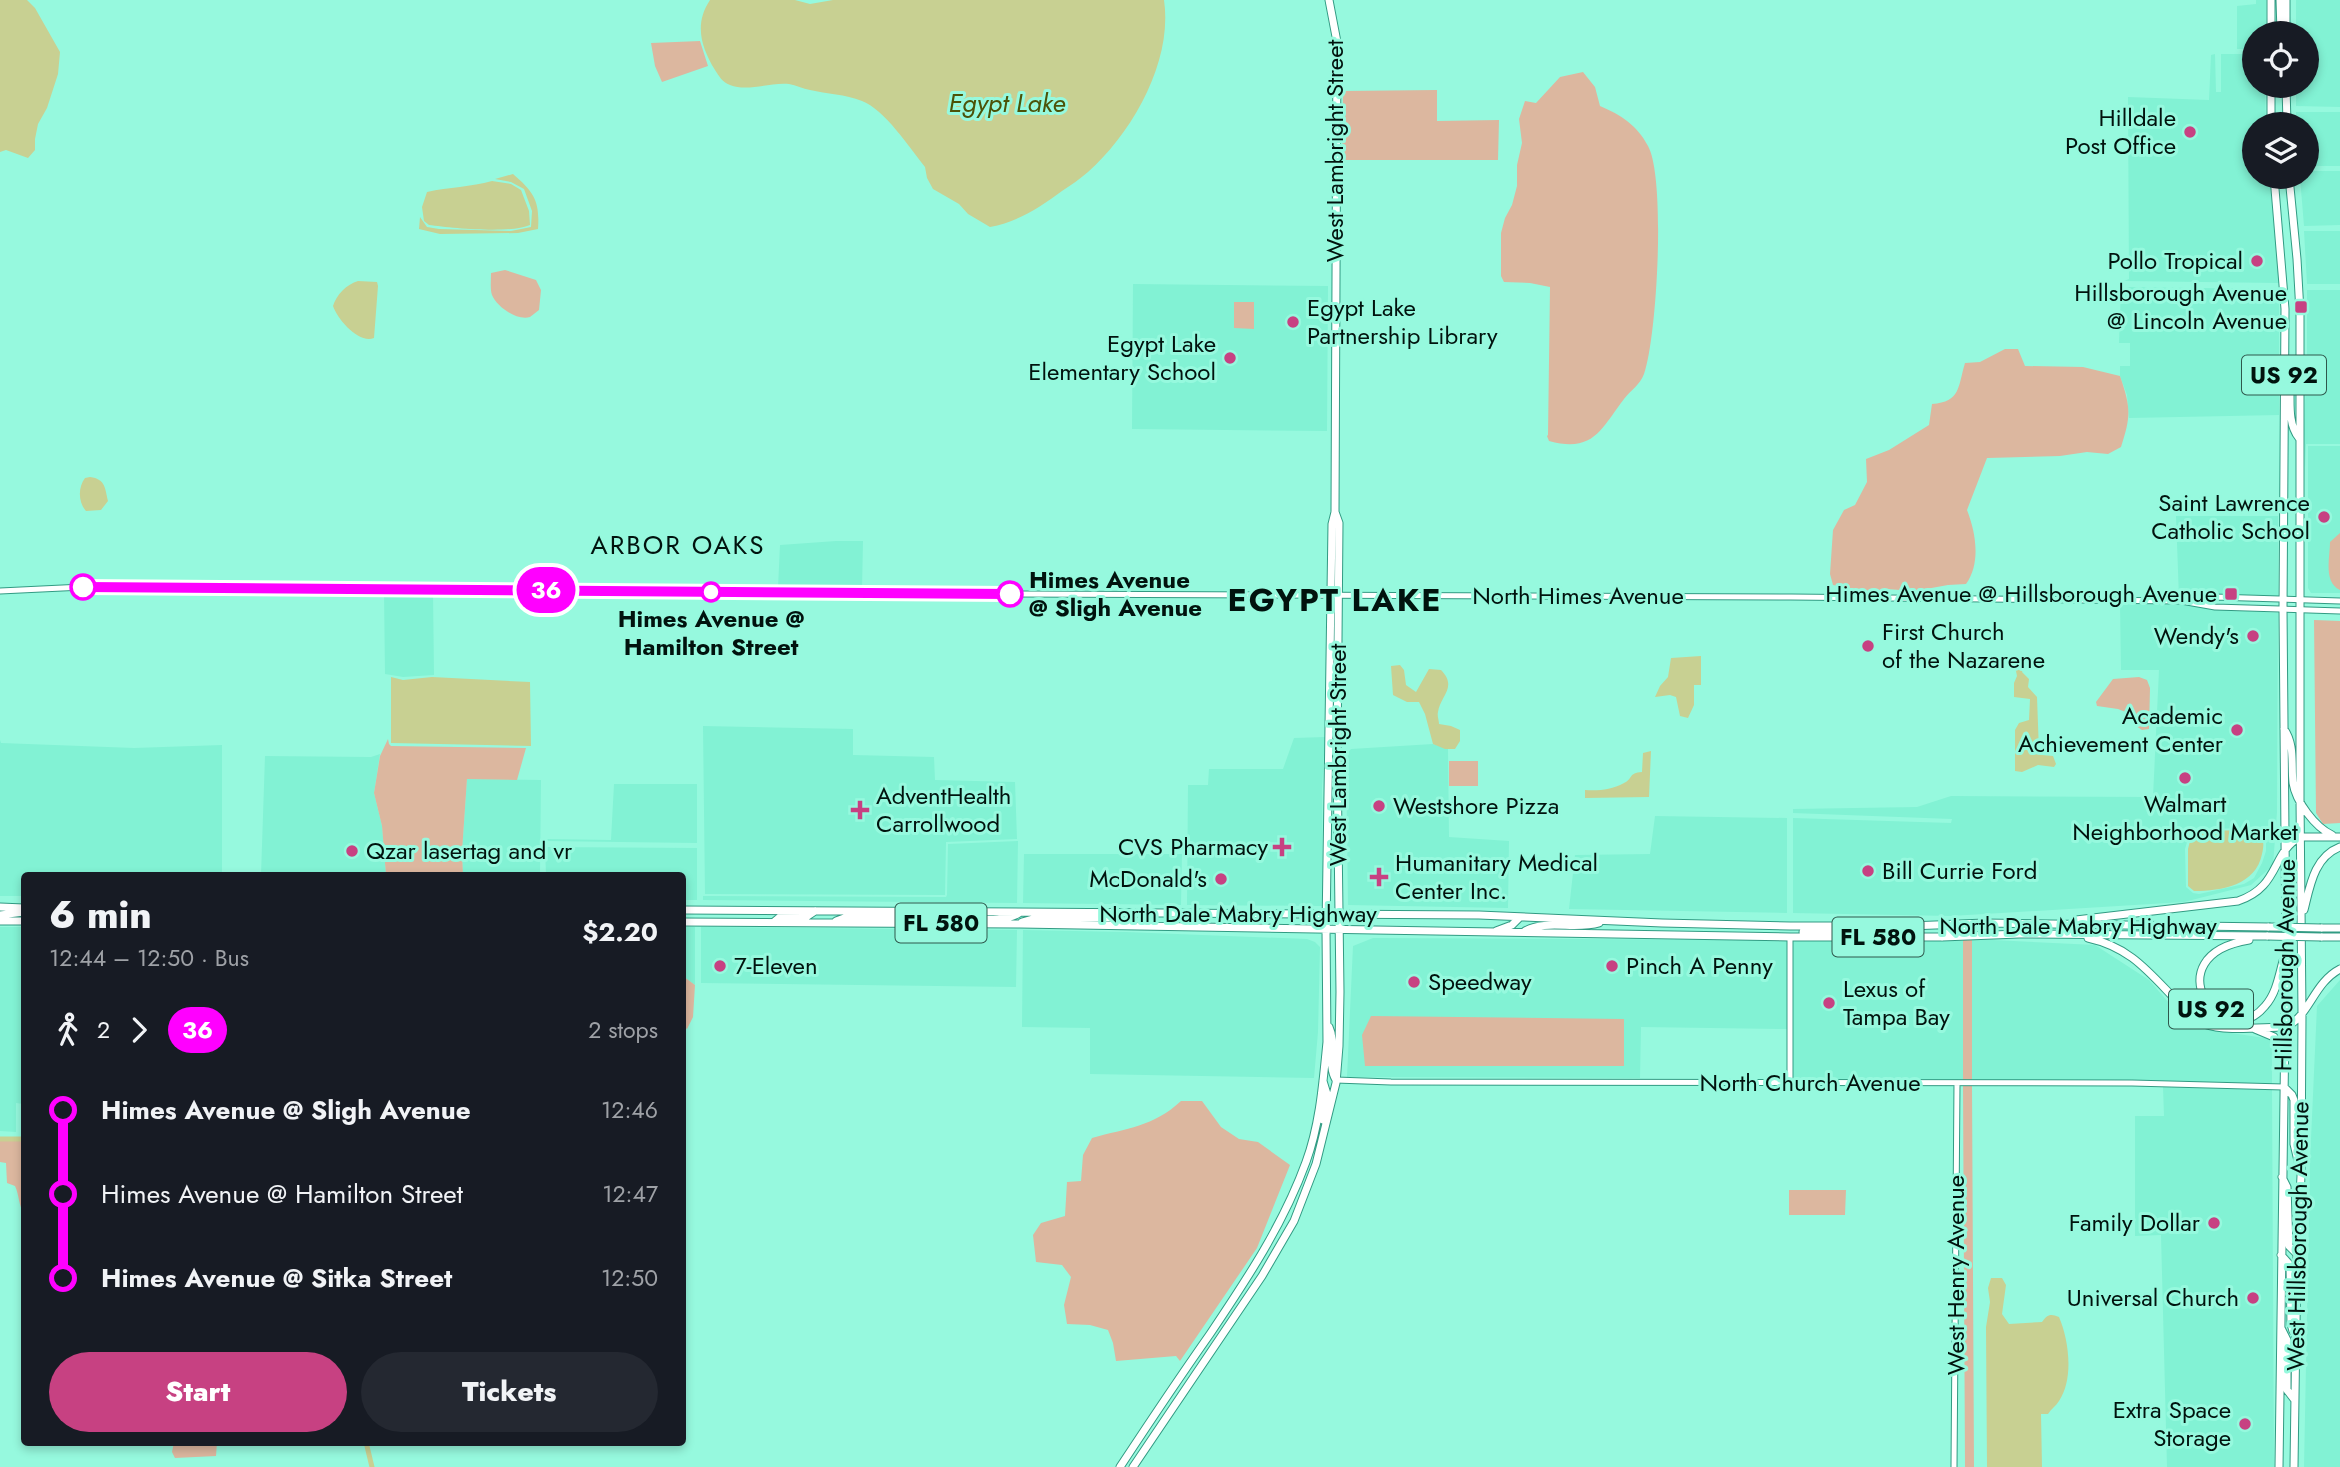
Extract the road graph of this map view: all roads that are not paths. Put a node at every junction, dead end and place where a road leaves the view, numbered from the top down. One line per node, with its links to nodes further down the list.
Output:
1 (1329, 0): 12 (main road, West Lambright Street)
2 (2271, 0): 5 (main road)
3 (2280, 0): 6 (main road)
4 (2286, 0): 7 (main road)
5 (2271, 21)
6 (2281, 21)
7 (2286, 21)
8 (2275, 189): 10 (main road, US 92)
9 (2290, 189): 11 (main road, US 92)
10 (2284, 354): 11 (main road); 16 (main road, Hillsborough Avenue / US 92)
11 (2300, 440): 17 (main road, US 92)
12 (1335, 512): 14 (main road, West Lambright Street); 15 (main road, West Lambright Street)
13 (0, 591): 14 (street, North Himes Avenue)
14 (1331, 596): 15 (street, North Himes Avenue); 37 (main road, West Lambright Street)
15 (1339, 596): 18 (street, North Himes Avenue); 38 (main road, West Lambright Street)
16 (2283, 599): 17 (street, North Himes Avenue); 18 (street, North Himes Avenue); 20 (main road, Hillsborough Avenue / US 92)
17 (2300, 600): 19 (street, North Himes Avenue); 21 (main road, Hillsborough Avenue / US 92)
18 (2190, 601): 20 (street, North Himes Avenue)
19 (2340, 601)
20 (2283, 610): 21 (street, North Himes Avenue); 23 (main road, Hillsborough Avenue / US 92)
21 (2300, 611): 22 (street, North Himes Avenue); 24 (main road, Hillsborough Avenue / US 92)
22 (2340, 611)
23 (2284, 729): 24 (main road); 28 (main road, Hillsborough Avenue / US 92)
24 (2300, 799): 25 (main road, Hillsborough Avenue); 26 (main road)
25 (2300, 837): 26 (main road); 28 (main road); 44 (main road, West Hillsborough Avenue)
26 (2338, 837)
27 (2340, 847): 44 (main road)
28 (2286, 848): 52 (main road); 71 (main road, Hillsborough Avenue / US 92)
29 (0, 907): 30 (main road)
30 (21, 910)
31 (686, 910): 33 (main road, North Dale Mabry Highway / FL 580)
32 (21, 911): 39 (main road)
33 (815, 911): 34 (main road, North Dale Mabry Highway / FL 580); 46 (main road)
34 (935, 912): 35 (main road, North Dale Mabry Highway / FL 580); 47 (main road)
35 (1020, 912): 36 (main road, North Dale Mabry Highway / FL 580); 48 (main road)
36 (1124, 913): 37 (main road, North Dale Mabry Highway / FL 580); 49 (main road)
37 (1326, 914): 38 (main road, North Dale Mabry Highway / FL 580); 58 (main road, West Lambright Street)
38 (1338, 914): 40 (main road, North Dale Mabry Highway / FL 580); 59 (main road, West Lambright Street)
39 (0, 915)
40 (1519, 918): 43 (main road, North Dale Mabry Highway / FL 580); 60 (main road)
41 (0, 921): 42 (main road)
42 (21, 921)
43 (1606, 921): 50 (main road, North Dale Mabry Highway / FL 580); 61 (main road)
44 (2301, 921): 73 (main road, West Hillsborough Avenue)
45 (686, 922): 46 (main road, North Dale Mabry Highway / FL 580)
46 (774, 922): 47 (main road, North Dale Mabry Highway / FL 580)
47 (833, 922): 48 (main road, North Dale Mabry Highway / FL 580)
48 (926, 923): 49 (main road, North Dale Mabry Highway / FL 580)
49 (1020, 923): 58 (main road, North Dale Mabry Highway / FL 580)
50 (1662, 923): 53 (main road, North Dale Mabry Highway / FL 580); 62 (main road)
51 (1983, 923): 52 (main road, North Dale Mabry Highway / FL 580); 56 (main road, North Dale Mabry Highway / FL 580); 69 (main road)
52 (2044, 924): 57 (main road, North Dale Mabry Highway / FL 580, bridge)
53 (1713, 925): 55 (main road, North Dale Mabry Highway / FL 580); 63 (main road)
54 (1850, 925): 55 (main road, North Dale Mabry Highway / FL 580); 56 (main road, North Dale Mabry Highway / FL 580); 67 (main road)
55 (1790, 926): 65 (main road)
56 (1910, 926): 68 (main road)
57 (2338, 927)
58 (1326, 929): 59 (main road, North Dale Mabry Highway / FL 580); 74 (main road, West Lambright Street)
59 (1339, 930): 60 (main road, North Dale Mabry Highway / FL 580); 79 (main road, West Lambright Street)
60 (1488, 933): 61 (main road, North Dale Mabry Highway / FL 580)
61 (1522, 933): 62 (main road, North Dale Mabry Highway / FL 580)
62 (1639, 934): 63 (main road, North Dale Mabry Highway / FL 580)
63 (1691, 935): 65 (main road, North Dale Mabry Highway / FL 580)
64 (2067, 935): 66 (main road, North Dale Mabry Highway); 69 (main road, North Dale Mabry Highway / FL 580); 75 (main road, FL 580)
65 (1762, 936): 67 (main road, North Dale Mabry Highway / FL 580)
66 (2268, 936): 70 (main road, North Dale Mabry Highway / US 92, bridge); 71 (main road, US 92)
67 (1790, 937): 68 (main road, North Dale Mabry Highway / FL 580); 80 (street)
68 (1851, 937): 69 (main road, North Dale Mabry Highway / FL 580)
69 (1942, 937)
70 (2340, 937)
71 (2286, 950): 76 (main road, Hillsborough Avenue)
72 (2340, 968): 73 (main road)
73 (2302, 1014): 76 (main road); 84 (main road, West Hillsborough Avenue)
74 (1327, 1023): 78 (main road); 79 (main road)
75 (2251, 1027): 76 (main road); 77 (main road)
76 (2285, 1027): 77 (main road, Hillsborough Avenue)
77 (2284, 1055): 82 (main road, Hillsborough Avenue)
78 (1323, 1080): 83 (main road); 91 (main road)
79 (1336, 1080): 80 (street, North Church Avenue); 83 (main road)
80 (1790, 1083): 81 (street, North Church Avenue)
81 (1957, 1083): 82 (street, North Church Avenue); 93 (street, West Henry Avenue)
82 (2284, 1087): 84 (main road); 85 (main road, Hillsborough Avenue)
83 (1323, 1138): 92 (main road)
84 (2301, 1175): 86 (main road, West Hillsborough Avenue)
85 (2282, 1176): 86 (main road); 87 (main road, Hillsborough Avenue)
86 (2297, 1254): 89 (main road, West Hillsborough Avenue)
87 (2281, 1255): 88 (main road, Hillsborough Avenue); 89 (main road)
88 (2280, 1327): 90 (main road); 94 (main road, Hillsborough Avenue)
89 (2295, 1339): 90 (main road, West Hillsborough Avenue)
90 (2295, 1399): 95 (main road, West Hillsborough Avenue)
91 (1120, 1467)
92 (1133, 1467)
93 (1954, 1467)
94 (2279, 1467)
95 (2294, 1467)

